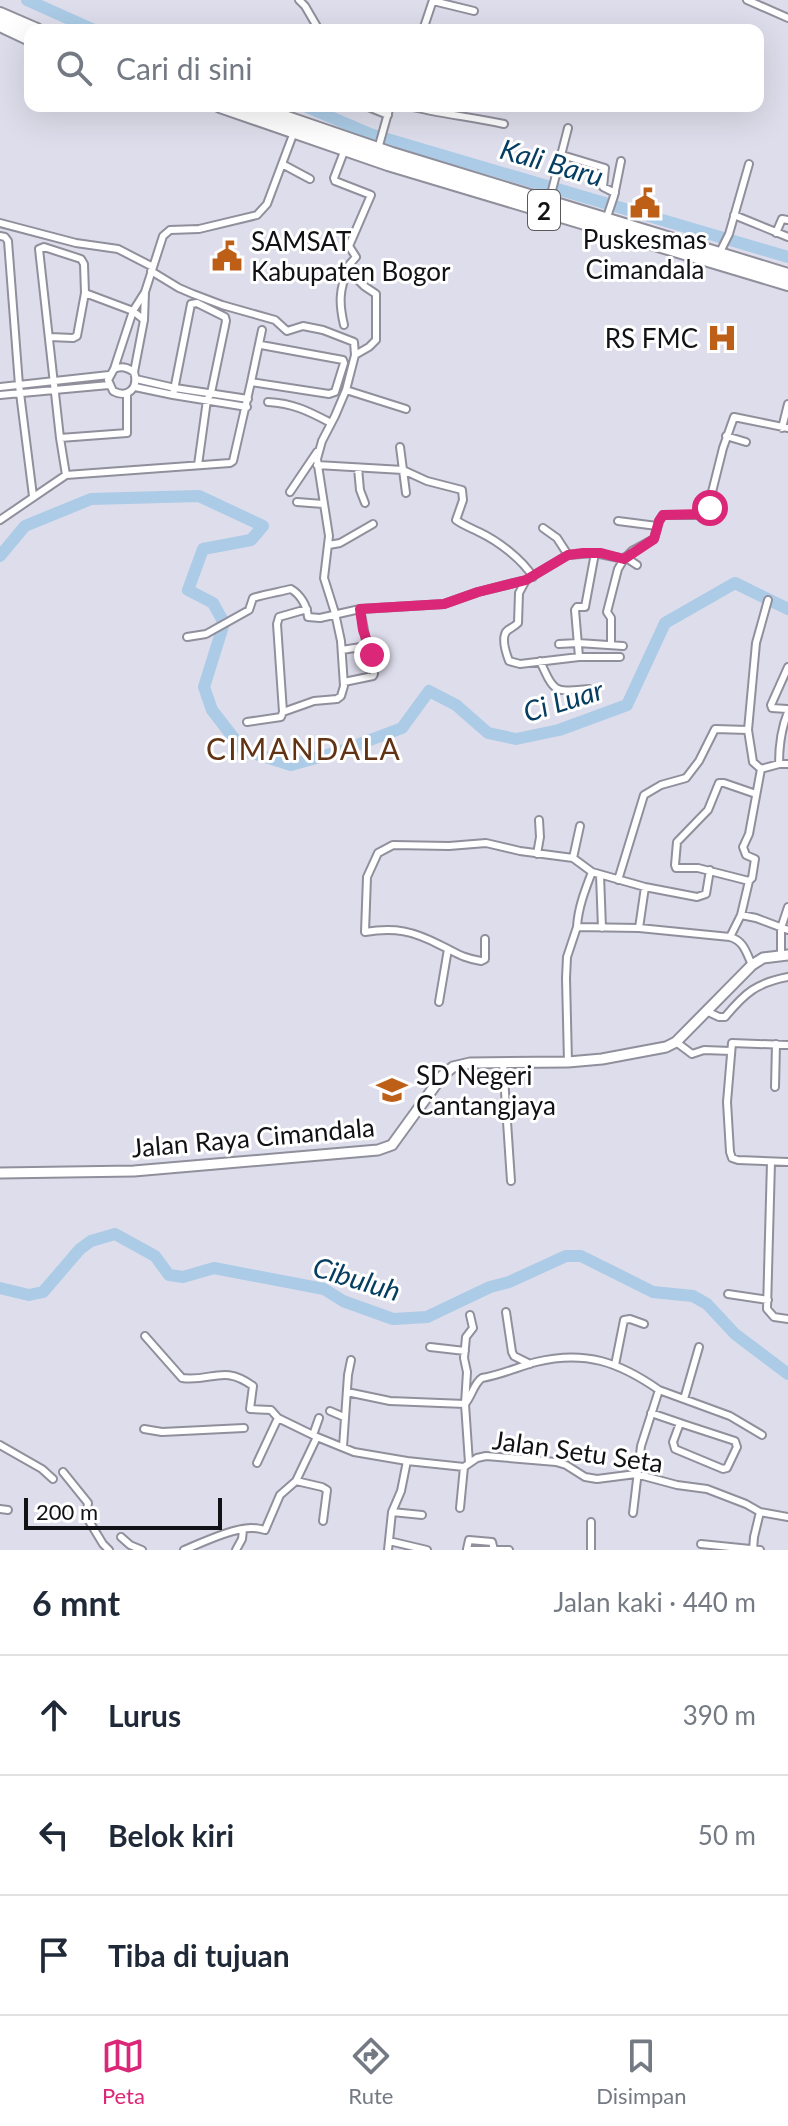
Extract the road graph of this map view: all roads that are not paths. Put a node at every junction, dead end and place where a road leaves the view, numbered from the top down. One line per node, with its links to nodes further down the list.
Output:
1 (299, 0): 8 (street)
2 (747, 0): 6 (street)
3 (433, 1): 4 (street); 9 (street)
4 (474, 11)
5 (0, 14): 7 (highway)
6 (788, 18)
7 (24, 24)
8 (316, 24)
9 (425, 24)
10 (0, 25): 11 (highway)
11 (24, 36)
12 (242, 112): 19 (highway, 2)
13 (265, 112): 19 (highway, 2)
14 (381, 112): 17 (street)
15 (389, 112): 17 (street)
16 (433, 112): 18 (street)
17 (388, 115): 21 (street)
18 (504, 124)
19 (297, 127): 21 (highway, 2); 22 (highway, 2); 25 (street)
20 (568, 128): 23 (street)
21 (379, 146): 29 (highway, 2)
22 (345, 149): 39 (street); 41 (highway, 2)
23 (562, 155): 28 (street); 29 (street)
24 (621, 161): 28 (street)
25 (282, 164): 27 (street); 38 (street)
26 (749, 164): 30 (street)
27 (310, 179)
28 (614, 195): 31 (street)
29 (550, 200): 31 (highway, 2)
30 (734, 215): 34 (street); 37 (street)
31 (607, 216): 37 (highway, 2)
32 (788, 220): 34 (street)
33 (0, 223): 38 (street)
34 (776, 233): 36 (street)
35 (0, 236): 54 (street)
36 (788, 237)
37 (720, 252): 40 (highway, 2)
38 (152, 269): 42 (street); 50 (street)
39 (348, 270): 46 (street); 50 (street)
40 (788, 275)
41 (788, 284)
42 (145, 292): 44 (street); 45 (street)
43 (85, 293): 44 (street); 48 (street); 48 (street)
44 (133, 311): 45 (street); 51 (street)
45 (144, 320): 52 (street)
46 (344, 325)
47 (262, 330): 49 (street)
48 (50, 337): 56 (street)
49 (261, 345): 53 (street); 53 (street)
50 (355, 355): 58 (street)
51 (111, 372): 52 (street); 55 (street); 56 (street)
52 (135, 379): 59 (street); 61 (street)
53 (251, 382): 65 (street)
54 (19, 385): 56 (street); 57 (street); 60 (street)
55 (109, 385): 56 (street); 61 (street)
56 (54, 386): 60 (street); 71 (street)
57 (0, 387)
58 (346, 390): 67 (street); 68 (street)
59 (174, 392): 63 (street); 63 (street)
60 (20, 393): 62 (street); 82 (street)
61 (127, 394): 71 (street)
62 (0, 395)
63 (209, 397): 65 (street); 75 (street)
64 (268, 402): 68 (street)
65 (248, 403): 75 (street)
66 (788, 404): 69 (street)
67 (406, 409)
68 (331, 423): 74 (street)
69 (785, 428): 70 (street)
70 (726, 436): 72 (street); 89 (street)
71 (60, 438): 79 (street)
72 (746, 442)
73 (400, 447): 78 (street)
74 (319, 450): 76 (street); 80 (street)
75 (198, 465): 79 (street)
76 (317, 465): 77 (street); 85 (street)
77 (358, 468): 78 (street); 84 (street)
78 (403, 470): 81 (street); 96 (street)
79 (66, 475): 82 (street)
80 (290, 492)
81 (406, 493)
82 (33, 496): 86 (street)
83 (297, 502): 85 (street)
84 (365, 503)
85 (323, 504): 91 (street)
86 (0, 520)
87 (618, 521): 89 (street)
88 (373, 524): 91 (street)
89 (657, 526): 94 (street)
90 (543, 528): 93 (street)
91 (329, 545): 100 (street)
92 (595, 553): 93 (street); 94 (street); 102 (street)
93 (568, 555): 96 (street)
94 (625, 558): 95 (street); 104 (street)
95 (637, 565)
96 (529, 579): 99 (street); 110 (street)
97 (768, 600): 117 (street)
98 (307, 609): 100 (street); 101 (street); 115 (street)
99 (360, 609): 100 (street); 105 (street)
100 (335, 613): 107 (street)
101 (187, 637)
102 (578, 643): 103 (street); 104 (street); 108 (street)
103 (559, 644)
104 (611, 644): 106 (street)
105 (367, 646): 107 (street); 112 (street)
106 (623, 646)
107 (342, 650): 112 (street)
108 (579, 657): 109 (street); 110 (street)
109 (620, 657)
110 (540, 661): 113 (street)
111 (788, 667): 114 (street)
112 (344, 682): 115 (street)
113 (589, 689)
114 (788, 711): 118 (street)
115 (283, 712): 116 (street)
116 (247, 722)
117 (748, 730): 120 (street); 129 (street)
118 (779, 764): 119 (street); 120 (street)
119 (788, 764)
120 (761, 769): 121 (street)
121 (756, 794): 127 (street); 130 (street)
122 (539, 820): 124 (street)
123 (580, 826): 125 (street)
124 (537, 854): 125 (street); 140 (street)
125 (573, 858): 126 (street)
126 (589, 870): 128 (street); 134 (street)
127 (710, 870): 130 (street); 131 (street)
128 (600, 875): 129 (street); 135 (street)
129 (618, 880): 131 (street)
130 (749, 881): 133 (street)
131 (645, 887): 136 (street)
132 (788, 907): 137 (street)
133 (741, 915): 137 (street); 138 (street)
134 (577, 927): 135 (street); 151 (street)
135 (602, 928): 136 (street)
136 (639, 928): 138 (street)
137 (784, 929): 141 (street)
138 (730, 937): 142 (street)
139 (485, 939): 140 (street)
140 (448, 949): 144 (street)
141 (785, 955): 142 (street)
142 (752, 965): 145 (street)
143 (788, 977): 145 (street)
144 (439, 1002)
145 (706, 1011): 146 (street)
146 (676, 1042): 149 (street); 151 (street, Jalan Raya Cimandala)
147 (776, 1044): 148 (street); 149 (street); 152 (street)
148 (788, 1045)
149 (731, 1051): 153 (street)
150 (503, 1062): 151 (street, Jalan Raya Cimandala); 155 (street, Jalan Raya Cimandala); 156 (street)
151 (568, 1062)
152 (775, 1087)
153 (771, 1162): 154 (street); 158 (street)
154 (788, 1162)
155 (0, 1173)
156 (511, 1181)
157 (728, 1294): 158 (street)
158 (768, 1300): 161 (street)
159 (506, 1312): 168 (street)
160 (470, 1315): 166 (street)
161 (788, 1319)
162 (644, 1324): 169 (street)
163 (145, 1336): 174 (street)
164 (430, 1347): 166 (street)
165 (699, 1347): 172 (street)
166 (465, 1351): 173 (street)
167 (351, 1360): 171 (street)
168 (530, 1364): 169 (street); 173 (street)
169 (615, 1365): 170 (street)
170 (659, 1390): 172 (street); 176 (street)
171 (347, 1392): 173 (street); 177 (street)
172 (684, 1399): 182 (street)
173 (465, 1404): 188 (street)
174 (250, 1409): 178 (street, Jalan Setu Seta); 181 (street)
175 (330, 1411): 177 (street)
176 (651, 1413): 180 (street); 190 (street)
177 (344, 1417): 185 (street)
178 (278, 1418): 183 (street, Jalan Setu Seta); 187 (street)
179 (319, 1418): 183 (street)
180 (680, 1423): 180 (street)
181 (144, 1429)
182 (762, 1435)
183 (315, 1436): 185 (street, Jalan Setu Seta); 192 (street)
184 (0, 1445): 191 (street)
185 (343, 1447): 186 (street, Jalan Setu Seta)
186 (407, 1461): 188 (street, Jalan Setu Seta); 196 (street)
187 (257, 1463)
188 (466, 1465): 190 (street, Jalan Setu Seta); 193 (street)
189 (63, 1472): 207 (street)
190 (636, 1474): 197 (street, Jalan Setu Seta); 198 (street)
191 (53, 1479)
192 (296, 1481): 201 (street); 203 (street)
193 (460, 1508)
194 (0, 1509): 195 (street)
195 (8, 1510)
196 (392, 1512): 199 (street); 205 (street)
197 (760, 1512): 200 (street, Jalan Setu Seta); 217 (street)
198 (633, 1513)
199 (422, 1515)
200 (788, 1517)
201 (323, 1521)
202 (591, 1522): 216 (street)
203 (243, 1530): 209 (street); 210 (street)
204 (121, 1537): 208 (street)
205 (389, 1541): 211 (street); 212 (street)
206 (701, 1544): 217 (street)
207 (109, 1550)
208 (142, 1550)
209 (184, 1550)
210 (236, 1550)
211 (388, 1550)
212 (427, 1550)
213 (467, 1550): 214 (street)
214 (494, 1550): 215 (street)
215 (509, 1550)
216 (591, 1550)
217 (753, 1550): 218 (street)
218 (760, 1550)

